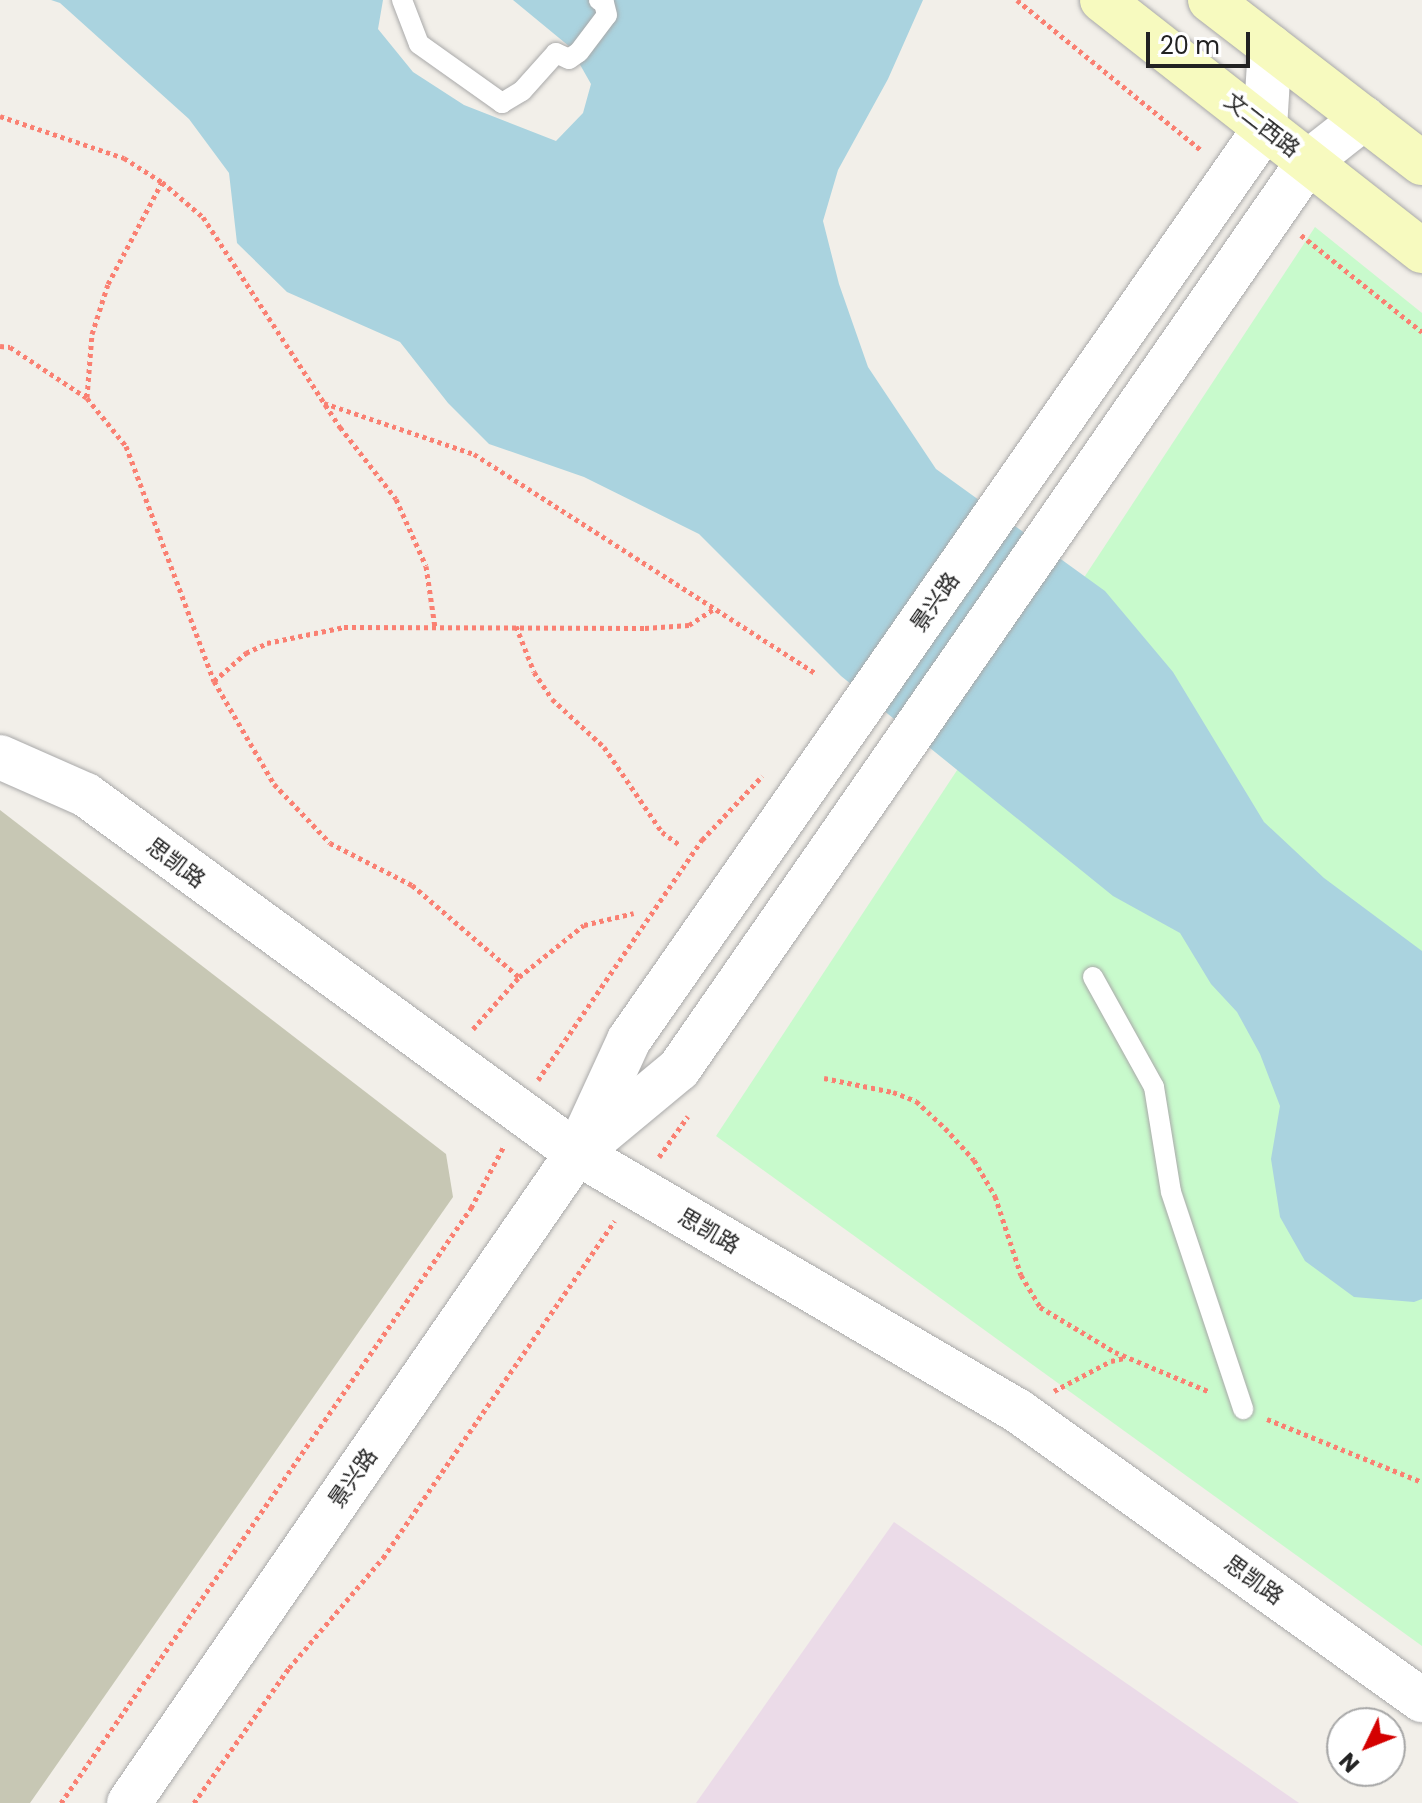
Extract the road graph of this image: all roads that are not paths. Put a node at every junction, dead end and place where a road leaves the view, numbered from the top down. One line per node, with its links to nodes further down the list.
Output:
1 (402, 0): 2 (lane)
2 (599, 0)
3 (1102, 0): 7 (main road, 文二西路)
4 (1210, 0): 5 (main road)
5 (1270, 46): 6 (main road); 7 (street)
6 (1364, 118): 8 (street, 景兴路); 9 (main road)
7 (1265, 128): 8 (main road, 文二西路); 13 (street, 景兴路)
8 (1308, 162): 10 (main road, 文二西路); 13 (street, 景兴路)
9 (1422, 163)
10 (1422, 251)
11 (0, 757): 13 (street, 思凯路)
12 (1093, 977): 14 (lane)
13 (577, 1153): 15 (street, 思凯路); 16 (street, 景兴路)
14 (1243, 1409)
15 (1422, 1700)
16 (129, 1803)

